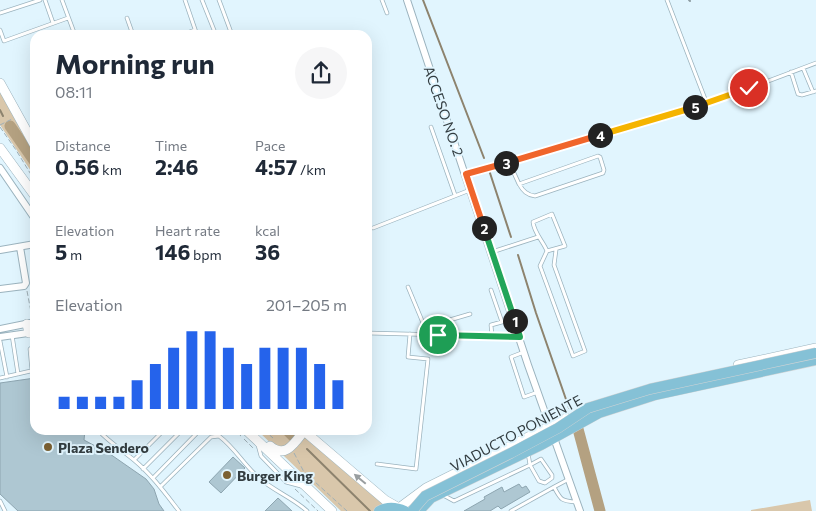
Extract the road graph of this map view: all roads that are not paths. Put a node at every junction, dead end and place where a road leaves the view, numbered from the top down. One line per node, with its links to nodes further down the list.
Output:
1 (40, 0): 10 (lane)
2 (45, 0): 14 (lane)
3 (62, 0): 12 (lane)
4 (185, 0): 19 (lane)
5 (202, 0): 20 (lane)
6 (219, 0): 21 (lane)
7 (382, 0): 11 (lane)
8 (407, 0): 35 (street, ACCESO NO. 2)
9 (667, 0): 28 (lane)
10 (0, 13)
11 (387, 13)
12 (68, 18): 14 (lane); 17 (lane)
13 (126, 18): 18 (lane)
14 (53, 23): 16 (lane)
15 (0, 30): 22 (lane)
16 (34, 30)
17 (73, 30)
18 (131, 30)
19 (196, 30)
20 (214, 30)
21 (230, 30)
22 (30, 31)
23 (816, 63): 24 (lane)
24 (803, 68): 25 (lane); 27 (lane)
25 (791, 72): 27 (lane); 28 (lane)
26 (0, 83): 30 (street)
27 (814, 91)
28 (707, 104): 32 (lane)
29 (432, 127): 39 (lane)
30 (30, 139)
31 (0, 148): 33 (street)
32 (509, 162): 35 (lane); 36 (lane)
33 (14, 167): 34 (street); 37 (street)
34 (1, 170): 40 (street)
35 (466, 174): 38 (street, ACCESO NO. 2)
36 (519, 184): 36 (lane)
37 (30, 189)
38 (471, 190): 39 (lane); 48 (street, ACCESO NO. 2)
39 (456, 196): 41 (lane)
40 (30, 212)
41 (373, 228)
42 (538, 237): 46 (lane); 47 (lane); 48 (lane)
43 (30, 245): 44 (street)
44 (20, 247): 45 (street); 50 (street)
45 (0, 250)
46 (556, 250): 47 (lane); 47 (lane)
47 (547, 251)
48 (492, 252): 63 (street, ACCESO NO. 2)
49 (408, 286): 59 (lane)
50 (0, 289)
51 (491, 290): 61 (lane)
52 (470, 314): 60 (lane)
53 (30, 327): 55 (street)
54 (30, 328): 58 (street)
55 (0, 329)
56 (372, 333): 57 (lane)
57 (410, 334): 59 (lane); 86 (lane)
58 (12, 335): 62 (street); 70 (lane)
59 (428, 335): 60 (lane)
60 (438, 335): 61 (lane)
61 (492, 336): 63 (lane)
62 (0, 337)
63 (520, 337): 66 (street, ACCESO NO. 2)
64 (0, 341): 71 (lane)
65 (816, 348): 74 (street, bridge)
66 (524, 352): 73 (street, ACCESO NO. 2); 73 (lane)
67 (816, 353): 102 (main road, VIADUCTO PONIENTE, bridge)
68 (816, 360): 83 (main road)
69 (30, 371): 70 (lane)
70 (18, 374): 71 (lane)
71 (6, 377): 72 (lane)
72 (0, 378)
73 (538, 392): 74 (street, ACCESO NO. 2)
74 (553, 425): 83 (street, ACCESO NO. 2); 96 (street)
75 (102, 435): 85 (lane)
76 (159, 435): 85 (lane)
77 (177, 435): 88 (lane)
78 (195, 435): 89 (lane)
79 (252, 435): 100 (street)
80 (258, 435): 81 (street)
81 (300, 435)
82 (307, 435): 96 (street, one-way to 82)
83 (554, 437): 84 (main road); 90 (street, ACCESO NO. 2)
84 (527, 451): 87 (lane); 93 (main road)
85 (134, 460): 88 (lane)
86 (377, 464)
87 (530, 464): 87 (lane); 93 (lane)
88 (143, 469): 89 (lane)
89 (154, 478): 92 (lane)
90 (569, 479): 91 (lane); 95 (street, ACCESO NO. 2)
91 (554, 486): 95 (lane); 104 (lane)
92 (160, 487): 98 (lane); 99 (lane)
93 (440, 494): 103 (main road)
94 (0, 501): 97 (lane)
95 (577, 502): 105 (street, ACCESO NO. 2)
96 (402, 510): 101 (main road)
97 (5, 511)
98 (179, 511)
99 (307, 511)
100 (332, 511)
101 (379, 511)
102 (412, 511)
103 (418, 511)
104 (511, 511)
105 (580, 511)

